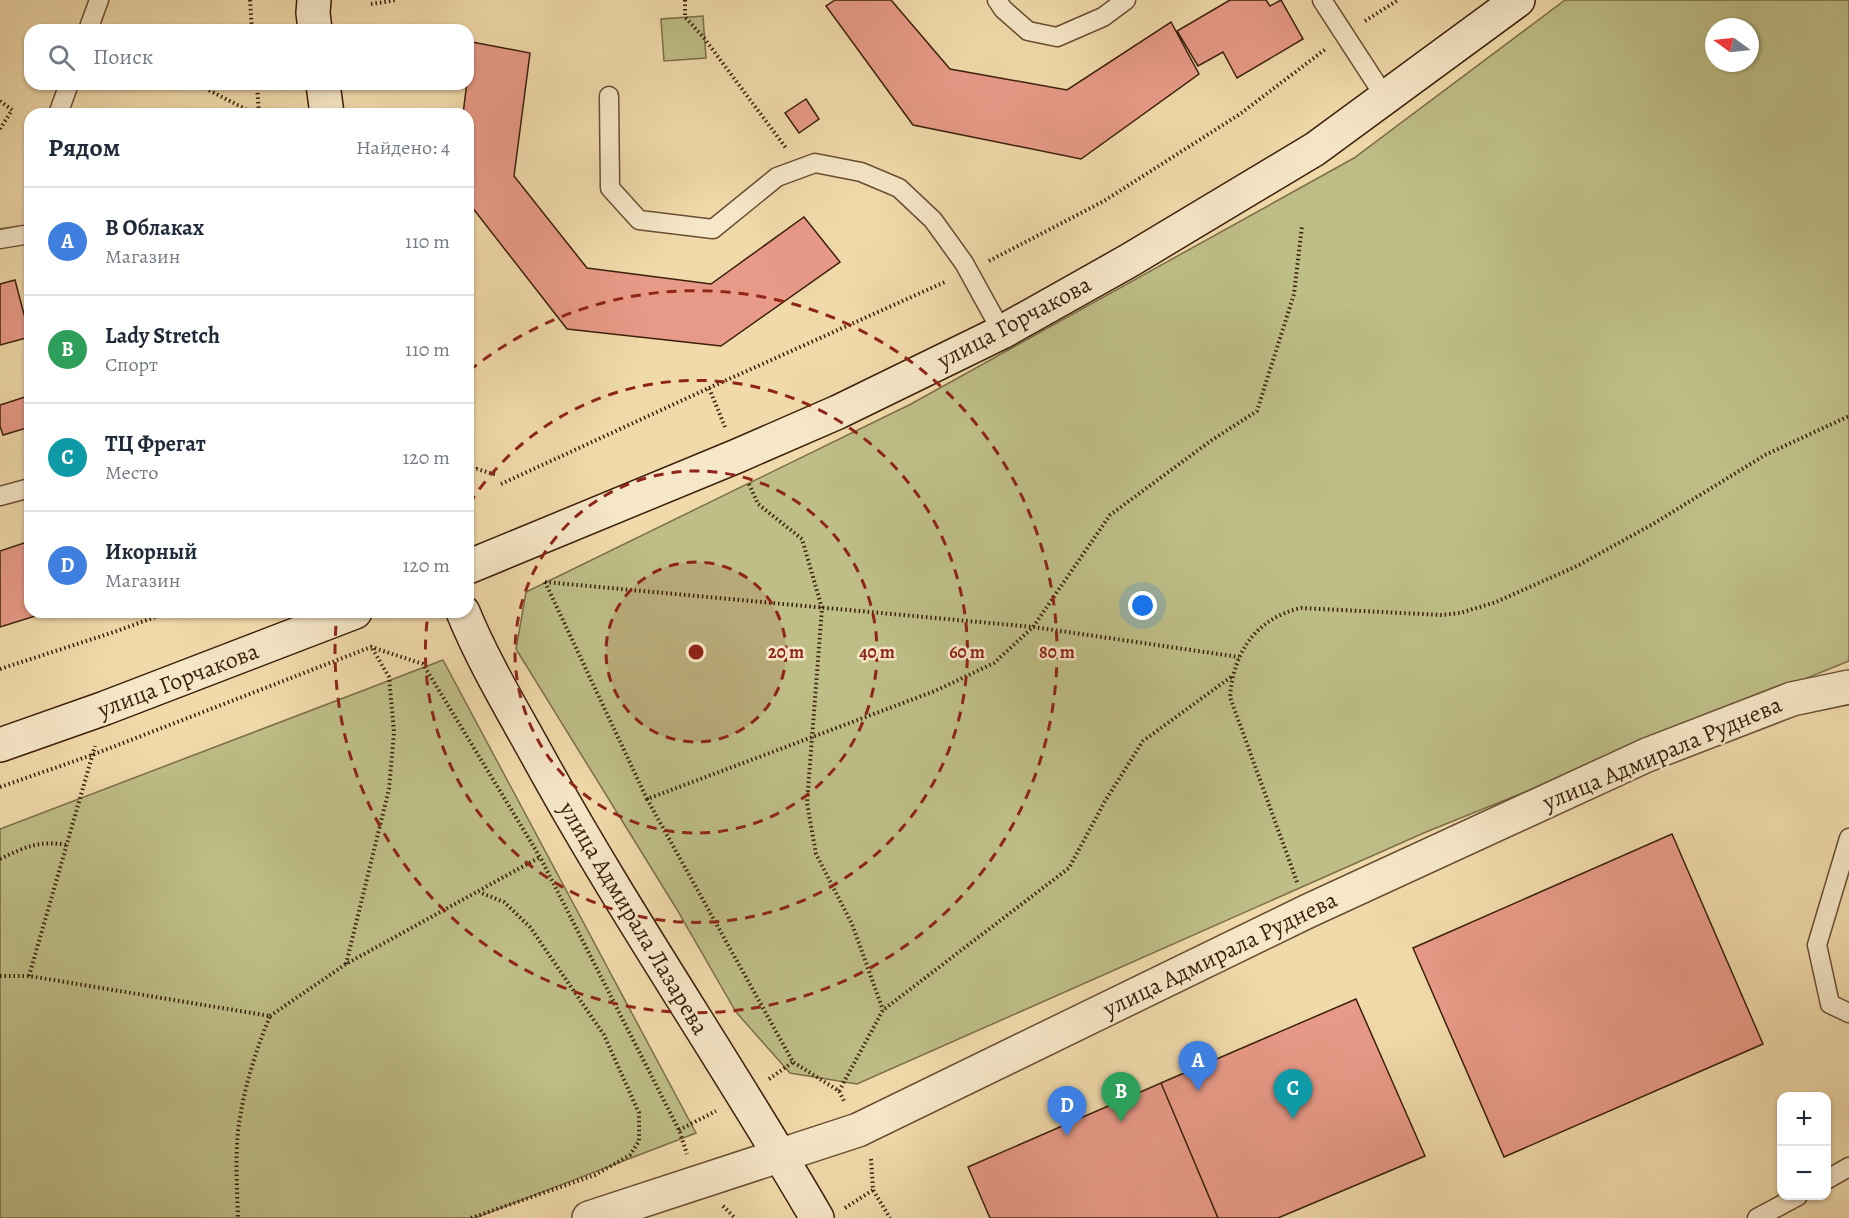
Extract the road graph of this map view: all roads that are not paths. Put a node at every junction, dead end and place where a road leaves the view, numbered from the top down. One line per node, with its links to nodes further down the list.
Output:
1 (99, 0): 7 (lane)
2 (314, 0): 8 (street)
3 (997, 0): 4 (lane)
4 (1126, 0)
5 (1322, 0): 12 (lane)
6 (1518, 0): 12 (street, улица Горчакова)
7 (90, 24)
8 (314, 24)
9 (67, 90): 13 (lane)
10 (324, 90): 14 (street)
11 (609, 96): 17 (lane)
12 (1385, 97): 17 (street, улица Горчакова)
13 (60, 108)
14 (326, 108)
15 (24, 235): 16 (lane)
16 (0, 239)
17 (1002, 332): 20 (street, улица Горчакова)
18 (24, 490): 19 (lane)
19 (0, 496)
20 (474, 565)
21 (339, 618): 24 (street, улица Горчакова)
22 (465, 618): 27 (street, улица Адмирала Лазарева)
23 (1849, 687): 27 (street, улица Адмирала Руднева)
24 (0, 745)
25 (1849, 838): 26 (lane)
26 (1849, 1013)
27 (780, 1155): 31 (street, улица Адмирала Лазарева); 32 (street, улица Адмирала Руднева)
28 (1849, 1167): 29 (lane)
29 (1831, 1178)
30 (1791, 1200): 33 (lane)
31 (827, 1215)
32 (589, 1218)
33 (1757, 1218)

